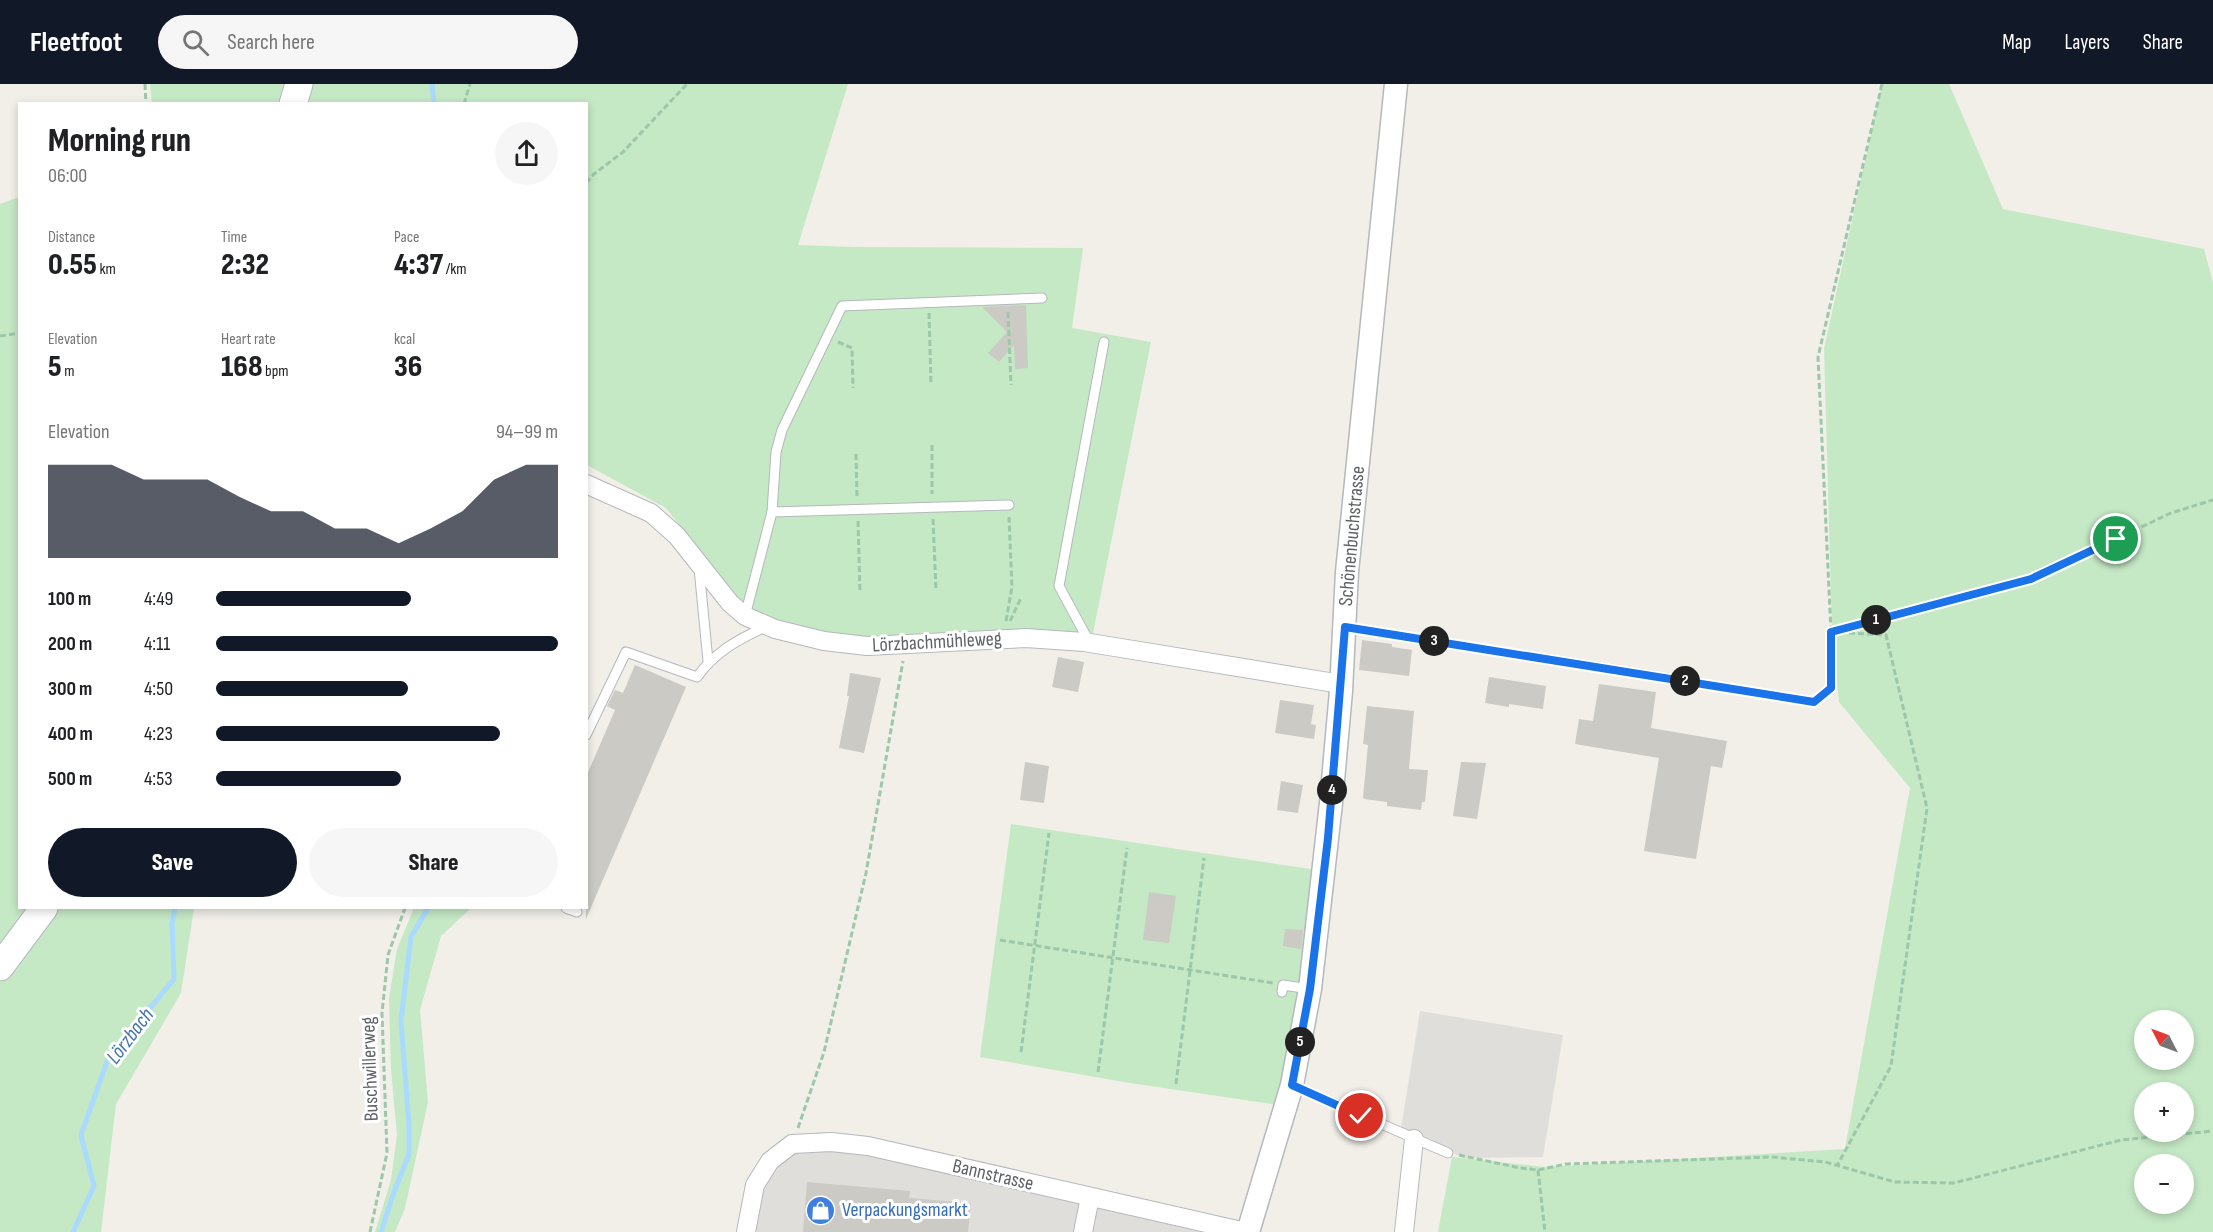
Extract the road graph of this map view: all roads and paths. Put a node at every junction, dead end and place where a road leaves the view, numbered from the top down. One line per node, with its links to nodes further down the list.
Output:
1 (144, 84): 7 (path)
2 (299, 84): 8 (main road)
3 (470, 84): 9 (path)
4 (687, 84): 10 (path)
5 (1396, 84): 29 (street, Schönenbuchstrasse)
6 (1882, 84): 30 (path)
7 (146, 102)
8 (294, 102)
9 (465, 102)
10 (588, 181)
11 (1042, 298): 12 (lane)
12 (1008, 299): 13 (lane); 19 (path)
13 (929, 302): 16 (lane); 18 (path)
14 (18, 333): 15 (path)
15 (0, 336)
16 (827, 338): 20 (path); 24 (lane)
17 (1104, 342): 31 (lane)
18 (931, 385)
19 (1011, 385)
20 (853, 388)
21 (588, 485): 25 (street, Lörzbachmühleweg)
22 (2213, 500): 30 (path)
23 (1008, 505): 24 (lane); 26 (path)
24 (772, 512): 27 (lane)
25 (699, 563): 27 (street, Lörzbachmühleweg); 33 (lane)
26 (1021, 598)
27 (745, 616): 28 (street, Lörzbachmühleweg)
28 (767, 626): 32 (street, Lörzbachmühleweg); 33 (lane)
29 (1345, 627): 34 (lane); 35 (street, Schönenbuchstrasse)
30 (1831, 632): 34 (path); 59 (path)
31 (1084, 642): 32 (street, Lörzbachmühleweg); 35 (street, Lörzbachmühleweg)
32 (906, 644): 57 (path)
33 (708, 661): 36 (lane)
34 (1685, 681)
35 (1341, 684): 50 (street, Schönenbuchstrasse)
36 (588, 731)
37 (1049, 833): 45 (path)
38 (1127, 848): 46 (path)
39 (1204, 858): 48 (path)
40 (43, 909): 47 (main road)
41 (405, 909): 62 (path, Buschwillerweg)
42 (569, 909): 43 (lane)
43 (577, 912)
44 (1000, 940): 45 (path)
45 (1035, 946): 46 (path); 51 (path)
46 (1113, 958): 48 (path); 52 (path)
47 (0, 967)
48 (1190, 970): 49 (path); 53 (path)
49 (1282, 989): 50 (lane)
50 (1310, 989): 54 (street, Schönenbuchstrasse)
51 (1021, 1052)
52 (1098, 1072)
53 (1176, 1084)
54 (1292, 1085): 56 (lane); 65 (street, Schönenbuchstrasse)
55 (2213, 1131): 59 (path)
56 (1414, 1139): 58 (lane); 66 (street)
57 (792, 1144): 61 (street, Bannstrasse); 63 (street)
58 (1448, 1153): 60 (path)
59 (1837, 1166): 60 (path)
60 (1538, 1170): 67 (path)
61 (1090, 1197): 64 (street); 65 (street, Bannstrasse)
62 (370, 1232)
63 (746, 1232)
64 (1083, 1232)
65 (1247, 1232)
66 (1404, 1232)
67 (1545, 1232)

